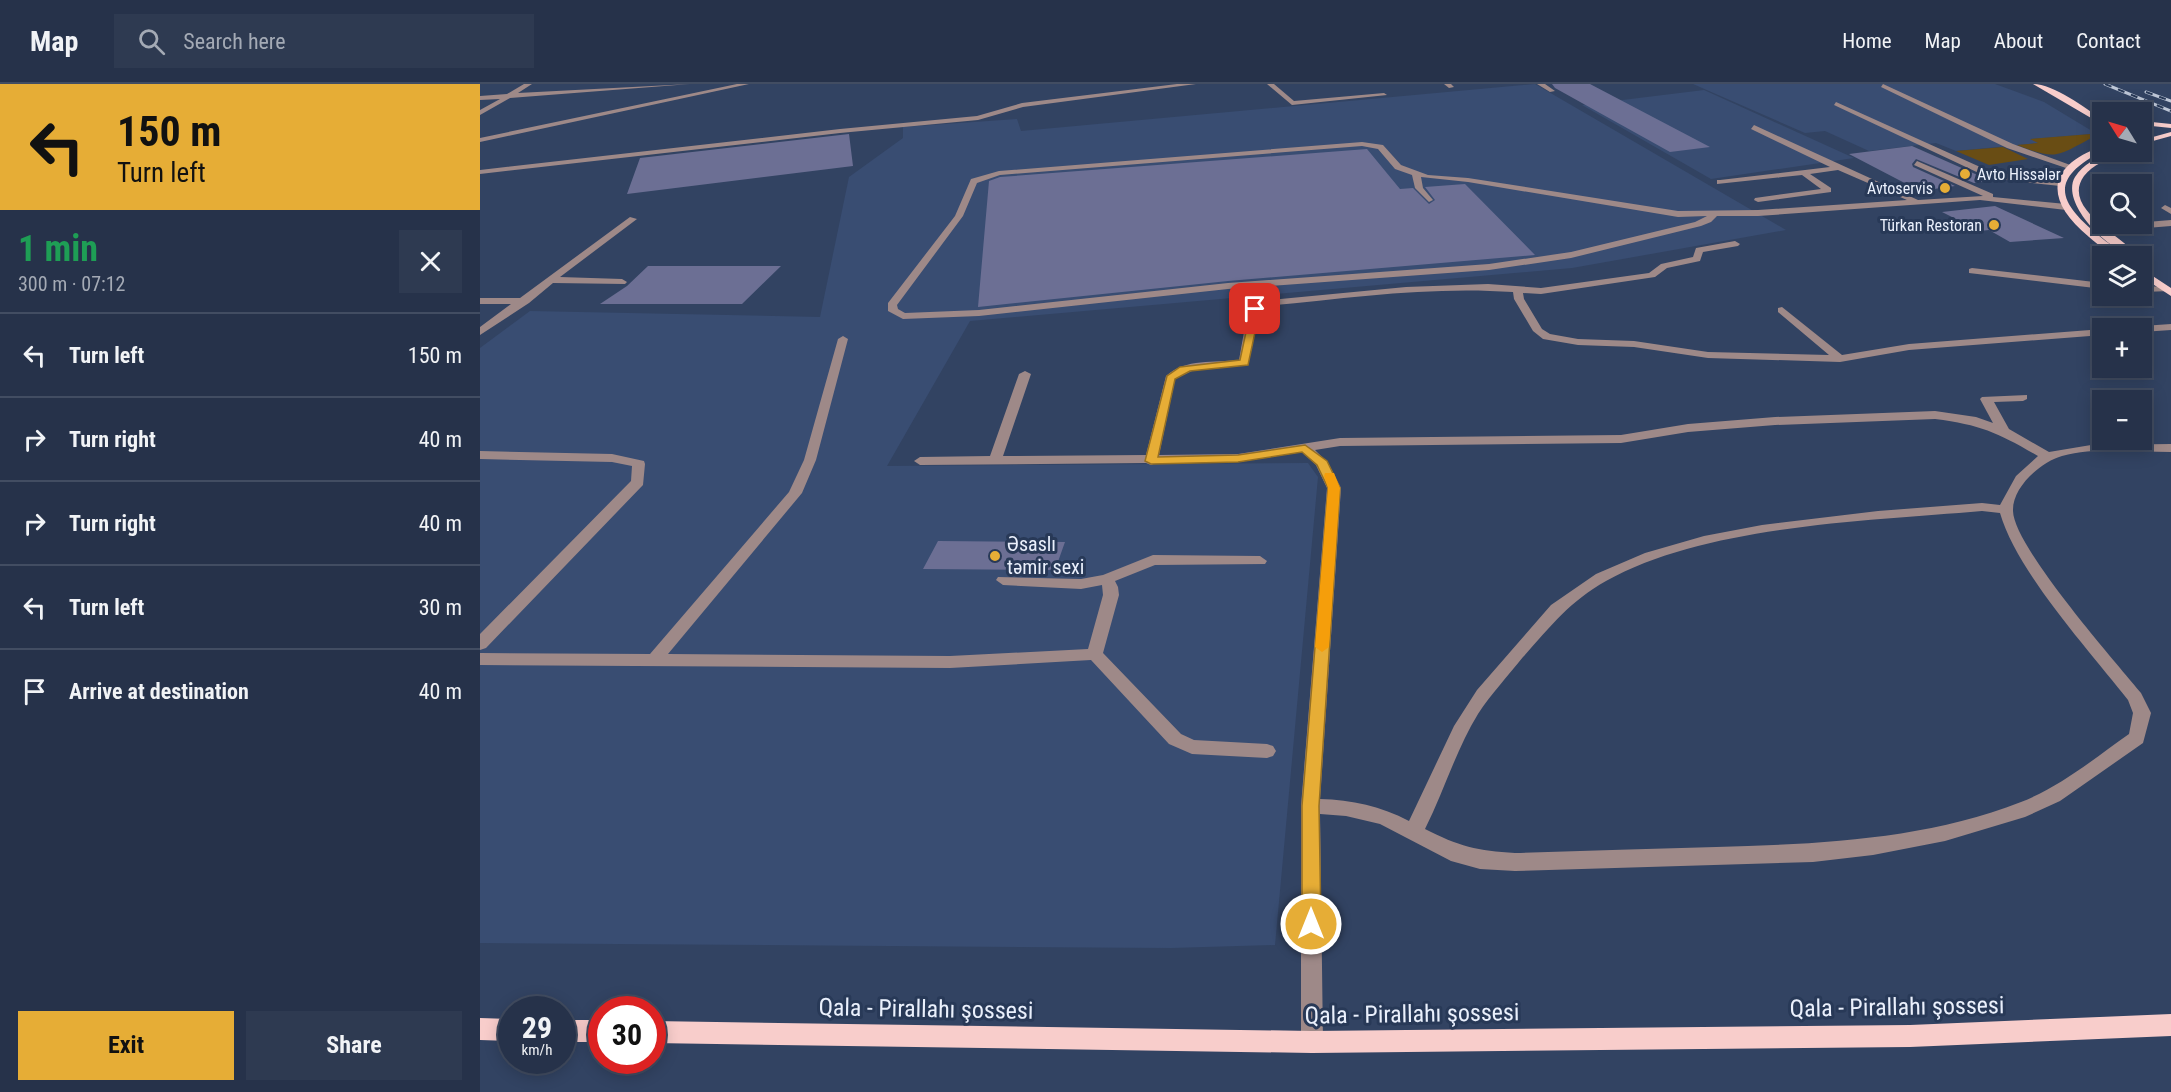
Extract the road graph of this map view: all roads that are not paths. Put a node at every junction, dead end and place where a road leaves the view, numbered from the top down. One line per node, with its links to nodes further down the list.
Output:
1 (529, 84): 12 (street)
2 (687, 84): 12 (street)
3 (746, 84): 26 (street)
4 (1193, 84): 17 (street)
5 (1270, 84): 11 (street)
6 (1540, 84): 10 (street)
7 (2036, 84): 19 (main road)
8 (1883, 86): 30 (street)
9 (2047, 86): 16 (main road)
10 (1552, 91)
11 (1384, 95)
12 (507, 97): 13 (street); 18 (street)
13 (480, 98)
14 (1006, 100): 17 (street)
15 (1836, 104): 36 (street)
16 (2092, 106)
17 (1007, 109): 32 (street)
18 (480, 113)
19 (2092, 117)
20 (2152, 125): 22 (main road)
21 (1754, 127): 31 (street)
22 (2171, 127): 23 (main road)
23 (2152, 133)
24 (2152, 134): 25 (main road)
25 (2171, 134)
26 (480, 140)
27 (2092, 154): 30 (main road)
28 (2095, 162): 44 (main road)
29 (1917, 163): 37 (street)
30 (2069, 166): 36 (main road)
31 (1839, 168): 33 (street); 40 (street)
32 (480, 172)
33 (1803, 172): 35 (street); 39 (street)
34 (1416, 174): 38 (street); 42 (street); 42 (street)
35 (1720, 182)
36 (2060, 184): 41 (main road)
37 (1996, 198): 40 (street); 41 (street)
38 (1429, 200)
39 (1758, 200)
40 (1918, 202): 42 (street)
41 (2067, 207): 49 (main road)
42 (1713, 215)
43 (633, 219): 54 (street)
44 (2092, 222)
45 (2171, 223): 46 (street)
46 (2152, 225)
47 (2105, 234): 50 (main road)
48 (1735, 244): 59 (street)
49 (2107, 246)
50 (2121, 246)
51 (2152, 271): 57 (main road)
52 (1972, 272): 56 (street)
53 (2152, 278): 57 (main road)
54 (552, 280): 55 (street); 61 (street)
55 (622, 282)
56 (2092, 284)
57 (2170, 288): 58 (street)
58 (2152, 289)
59 (1518, 290): 68 (street); 78 (street)
60 (480, 301): 61 (street)
61 (525, 301): 65 (street)
62 (1782, 310): 68 (street)
63 (2171, 327): 64 (street)
64 (2152, 328)
65 (480, 332)
66 (2092, 333): 68 (street)
67 (843, 339): 86 (street)
68 (1840, 359)
69 (1025, 374): 76 (street)
70 (2023, 397): 71 (street)
71 (2004, 431): 72 (street); 75 (street)
72 (1305, 448): 78 (street); 88 (street)
73 (2171, 448): 75 (street)
74 (480, 455): 83 (street)
75 (2048, 456): 79 (street)
76 (995, 460): 77 (street); 78 (street)
77 (920, 461)
78 (1151, 461)
79 (2006, 510): 89 (street); 89 (street)
80 (1260, 561): 81 (street)
81 (1106, 579): 82 (street); 84 (street)
82 (1004, 580)
83 (480, 644)
84 (1095, 654): 86 (street); 87 (street)
85 (480, 660): 86 (street)
86 (654, 660)
87 (1267, 752)
88 (1310, 806): 89 (street); 94 (street)
89 (1414, 831)
90 (2171, 1025): 94 (main road, Qala - Pirallahı şossesi)
91 (480, 1029): 92 (main road)
92 (498, 1030)
93 (666, 1032): 94 (main road, Qala - Pirallahı şossesi)
94 (1312, 1042)

